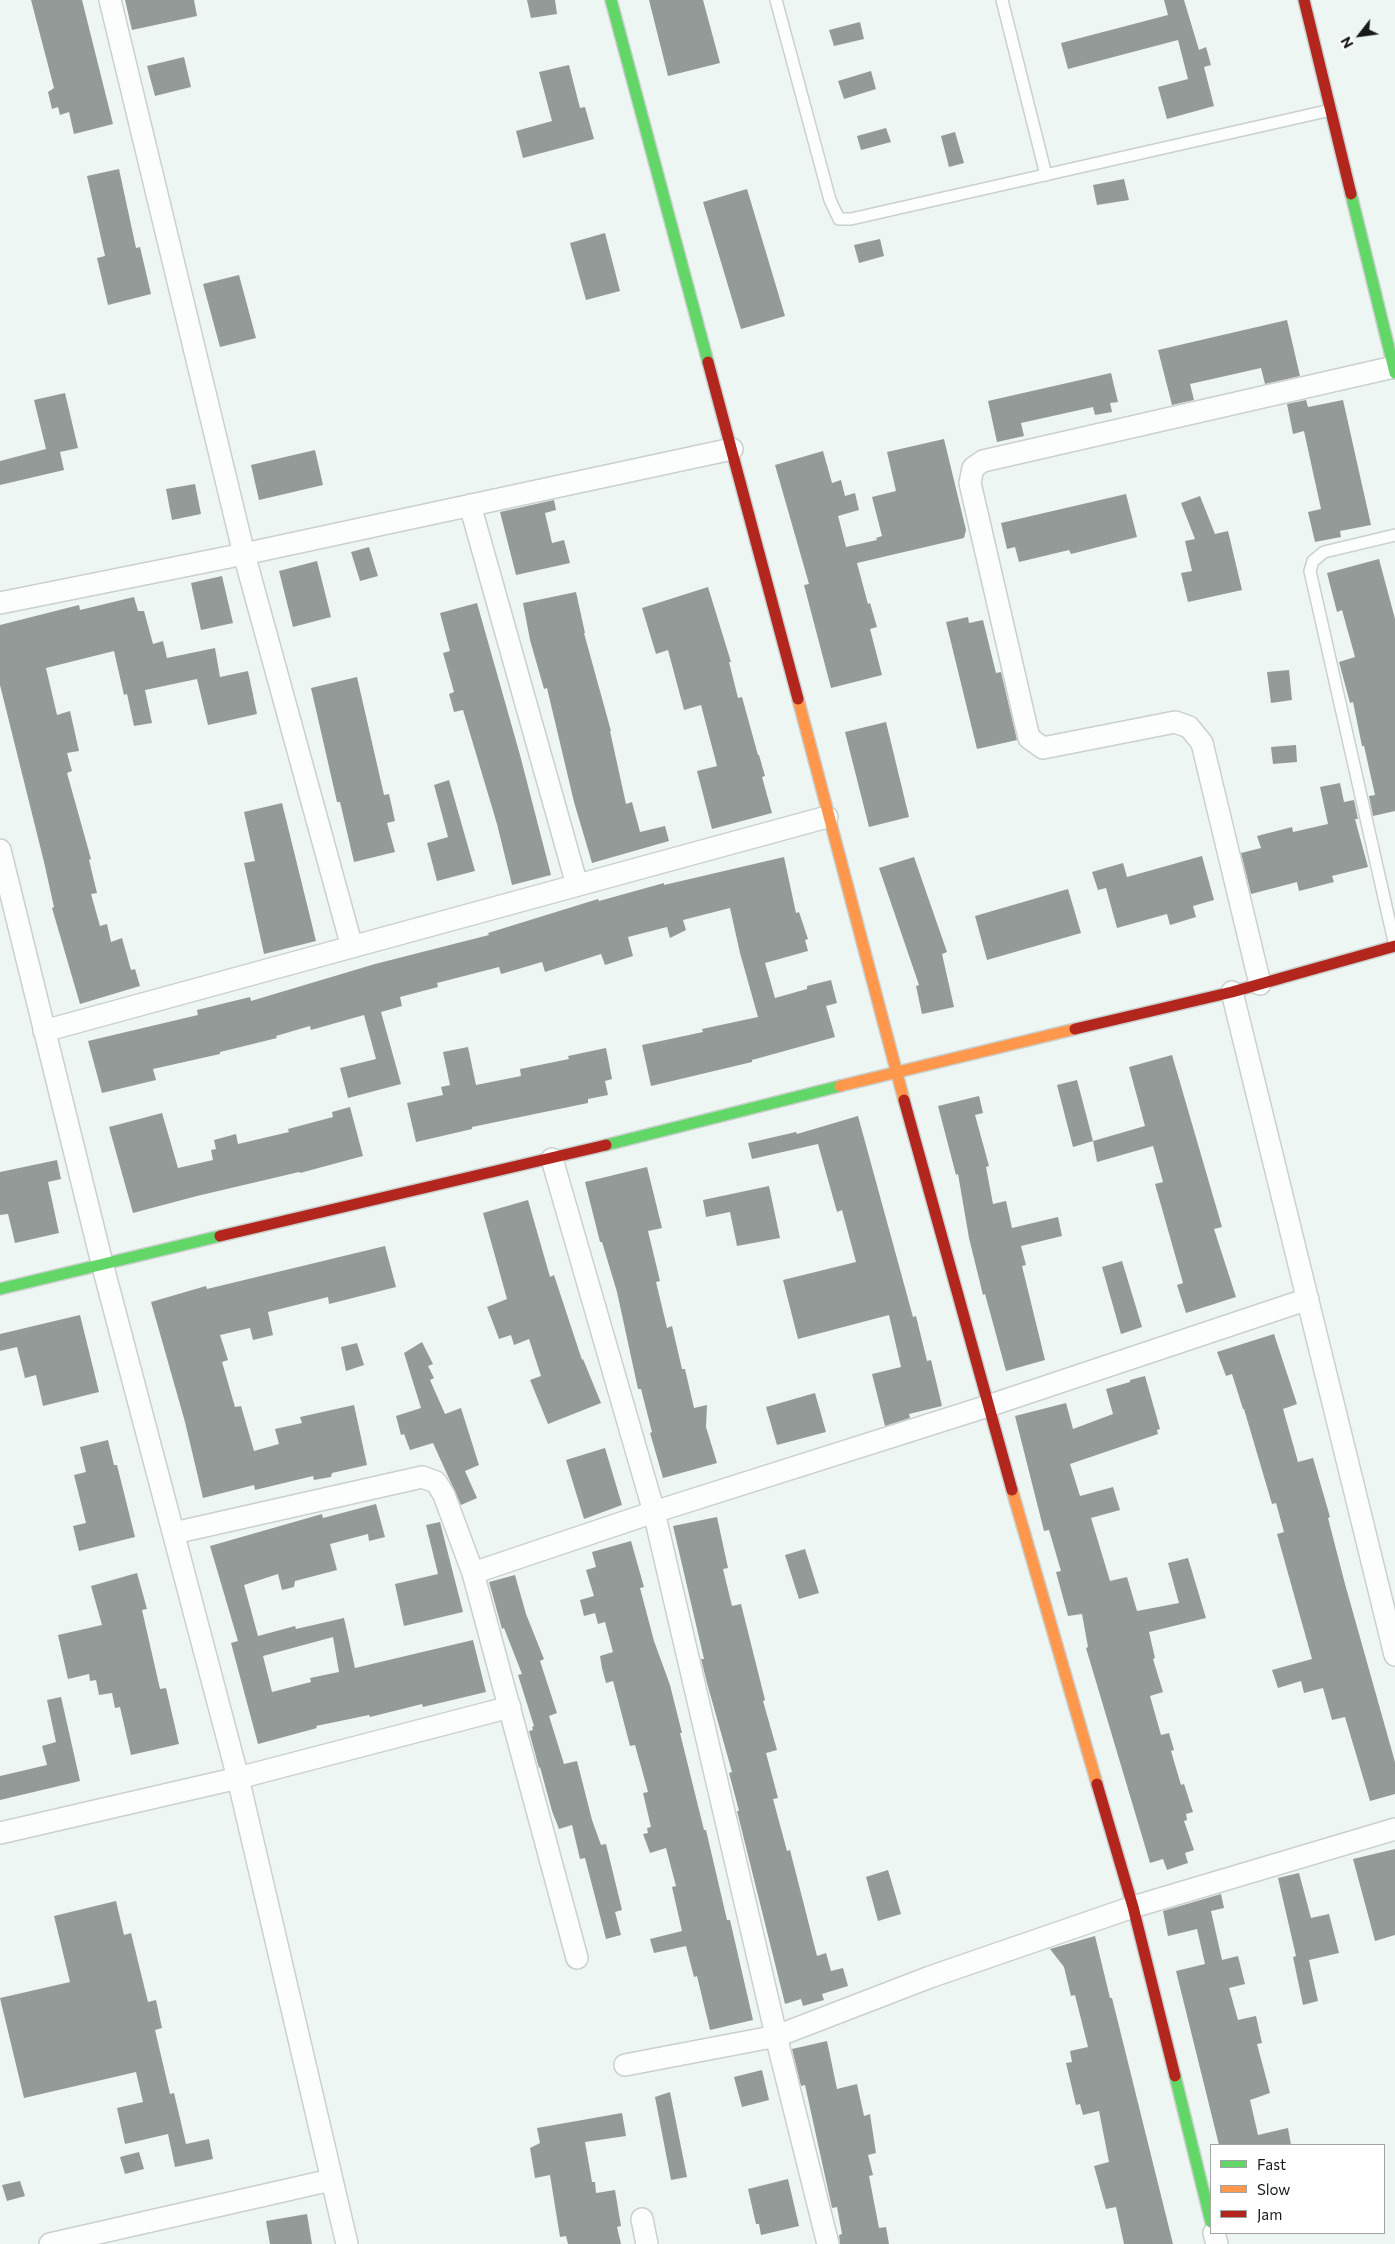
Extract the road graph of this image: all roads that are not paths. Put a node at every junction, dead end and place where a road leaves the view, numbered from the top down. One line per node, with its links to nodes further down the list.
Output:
1 (110, 0): 12 (street)
2 (611, 0): 9 (street)
3 (776, 0): 7 (lane)
4 (1002, 0): 7 (lane)
5 (1304, 0): 6 (street)
6 (1331, 110): 7 (lane); 8 (street)
7 (1046, 175)
8 (1394, 370): 19 (street)
9 (732, 448): 10 (street); 14 (street)
10 (470, 505): 12 (street); 16 (street)
11 (1395, 535): 18 (lane)
12 (244, 554): 13 (street); 17 (street)
13 (0, 604)
14 (827, 817): 16 (street); 22 (street)
15 (0, 850): 21 (street)
16 (577, 885): 17 (street)
17 (352, 946): 21 (street)
18 (1395, 946): 19 (street)
19 (1260, 984): 20 (street)
20 (1232, 992): 22 (street); 26 (street)
21 (44, 1031): 24 (street)
22 (896, 1072): 23 (street); 27 (street)
23 (552, 1159): 24 (street); 28 (street)
24 (102, 1263): 25 (street); 29 (street)
25 (0, 1289)
26 (1308, 1299): 27 (street); 31 (street)
27 (988, 1406): 28 (street); 36 (street)
28 (654, 1512): 30 (street); 38 (street)
29 (174, 1534): 30 (street); 33 (street)
30 (473, 1574): 32 (street)
31 (1395, 1655)
32 (510, 1707): 33 (street); 37 (street)
33 (238, 1778): 35 (street); 40 (street)
34 (1395, 1829): 36 (street)
35 (0, 1833)
36 (1133, 1907): 38 (street); 41 (street)
37 (577, 1958)
38 (776, 2036): 39 (street); 46 (street)
39 (625, 2065)
40 (331, 2180): 43 (street); 44 (street)
41 (1210, 2218)
42 (642, 2219): 45 (street)
43 (50, 2244)
44 (348, 2244)
45 (648, 2244)
46 (828, 2244)

